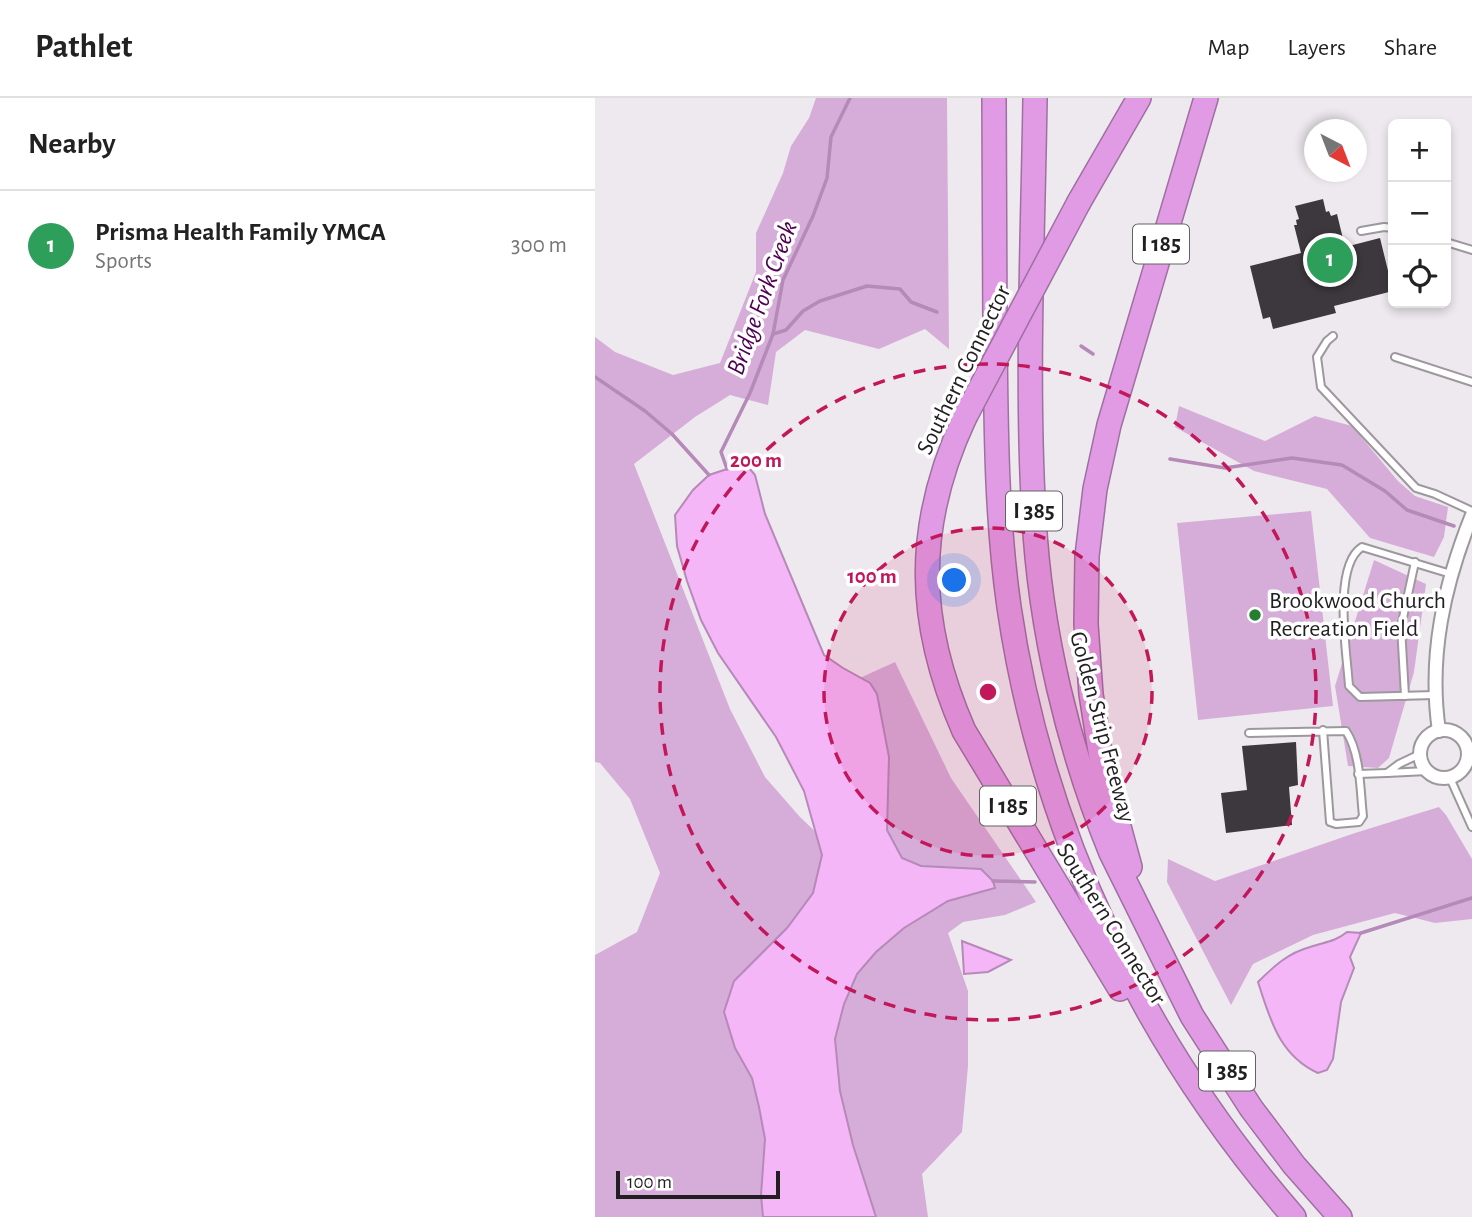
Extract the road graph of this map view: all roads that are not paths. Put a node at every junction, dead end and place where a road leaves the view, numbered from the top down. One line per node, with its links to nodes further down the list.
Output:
1 (994, 98): 27 (highway, I 385)
2 (1035, 98): 26 (highway, Golden Strip Freeway / I 385)
3 (1139, 98): 27 (highway, Southern Connector / I 185, bridge)
4 (1206, 98): 26 (highway, Southern Connector / I 185)
5 (1388, 227): 6 (lane)
6 (1361, 231)
7 (1451, 244): 8 (lane)
8 (1472, 250)
9 (1333, 336): 12 (lane)
10 (1395, 357): 11 (lane)
11 (1472, 382)
12 (1472, 513): 14 (street)
13 (1415, 562): 14 (lane); 16 (lane); 16 (lane)
14 (1451, 573): 15 (street)
15 (1435, 695): 16 (lane); 18 (street)
16 (1405, 696)
17 (1323, 730): 19 (lane); 23 (lane); 23 (lane)
18 (1439, 731): 20 (street); 24 (street)
19 (1248, 733)
20 (1420, 754): 21 (street); 22 (lane)
21 (1427, 771): 22 (lane); 24 (street)
22 (1387, 773): 23 (lane)
23 (1358, 774)
24 (1450, 778): 25 (lane)
25 (1472, 827)
26 (1140, 908): 29 (highway, Golden Strip Freeway / I 385)
27 (1237, 1148): 28 (highway, I 385)
28 (1294, 1217)
29 (1339, 1217)

